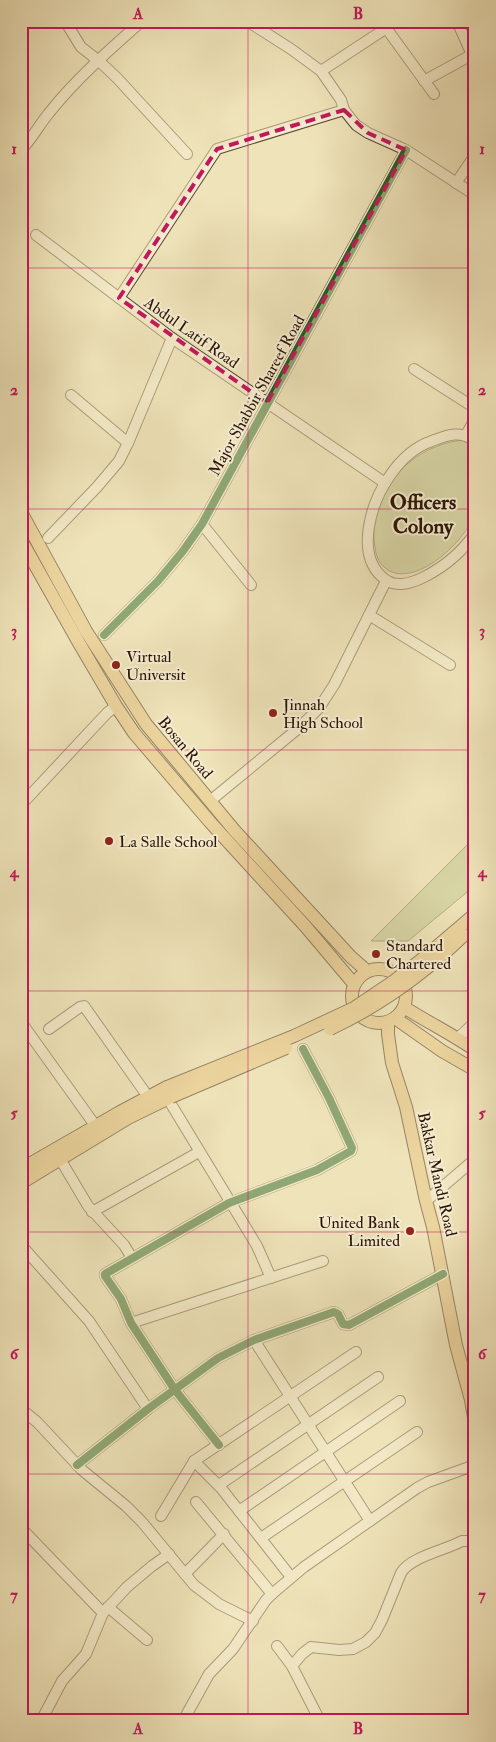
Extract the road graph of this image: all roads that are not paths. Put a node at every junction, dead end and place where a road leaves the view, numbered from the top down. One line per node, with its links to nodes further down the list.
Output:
1 (64, 21): 7 (street)
2 (142, 21): 7 (street)
3 (247, 21): 8 (street)
4 (457, 21): 6 (street)
5 (383, 25): 8 (street); 9 (street)
6 (473, 54): 9 (street)
7 (99, 61): 12 (street); 14 (street)
8 (321, 71): 11 (street)
9 (424, 81): 10 (street)
10 (434, 94)
11 (344, 110): 13 (street); 19 (street)
12 (21, 150)
13 (406, 150): 16 (street); 23 (street, Major Shabbir Shareef Road)
14 (187, 154)
15 (475, 155): 16 (street)
16 (456, 183): 17 (street)
17 (475, 195)
18 (36, 235): 19 (street, Abdul Latif Road)
19 (119, 298): 20 (street, Abdul Latif Road)
20 (172, 338): 23 (street, Abdul Latif Road); 27 (street)
21 (414, 369): 24 (street)
22 (71, 395): 27 (street)
23 (267, 403): 28 (street, Abdul Latif Road); 30 (street, Major Shabbir Shareef Road)
24 (475, 408)
25 (475, 419): 26 (street)
26 (470, 438): 28 (street)
27 (128, 444): 32 (street)
28 (385, 483): 35 (street)
29 (21, 512): 41 (main road, Bosan Road)
30 (202, 524): 36 (street); 38 (street, Major Shabbir Shareef Road)
31 (475, 533): 34 (street)
32 (48, 538)
33 (21, 540): 40 (main road, Bosan Road)
34 (471, 547): 35 (street)
35 (386, 581): 37 (street)
36 (251, 585)
37 (369, 615): 39 (street); 41 (street)
38 (104, 635)
39 (450, 665)
40 (116, 706): 42 (street); 46 (main road, Bosan Road)
41 (210, 801): 45 (main road, Bosan Road)
42 (22, 803)
43 (475, 914): 62 (main road, bridge)
44 (475, 924): 63 (main road, bridge)
45 (367, 971): 46 (main road); 47 (main road)
46 (354, 984): 48 (main road)
47 (404, 1006): 48 (main road); 52 (main road)
48 (391, 1020): 55 (main road); 64 (main road, Bakkar Mandi Road)
49 (21, 1022): 58 (street)
50 (475, 1022): 52 (street)
51 (49, 1029): 56 (street)
52 (458, 1038): 53 (main road)
53 (475, 1048)
54 (303, 1049): 65 (street)
55 (475, 1070)
56 (144, 1091)
57 (171, 1104): 59 (street)
58 (92, 1121)
59 (199, 1152): 65 (street); 66 (street)
60 (475, 1159): 64 (street)
61 (63, 1164): 66 (street)
62 (21, 1169)
63 (21, 1183)
64 (426, 1200): 70 (main road, Bakkar Mandi Road)
65 (229, 1203): 68 (street); 71 (street)
66 (92, 1212): 68 (street)
67 (21, 1245): 81 (street)
68 (132, 1258): 72 (street)
69 (324, 1261): 71 (street)
70 (443, 1274): 73 (street); 78 (main road, Bakkar Mandi Road)
71 (271, 1278): 72 (street)
72 (131, 1323): 76 (street)
73 (254, 1340): 76 (street); 77 (street)
74 (356, 1352): 77 (street)
75 (378, 1376): 83 (street)
76 (174, 1390): 81 (street); 85 (street)
77 (290, 1397): 83 (street); 85 (street)
78 (473, 1399): 82 (main road, Bakkar Mandi Road)
79 (400, 1402): 86 (street)
80 (21, 1409): 89 (street)
81 (148, 1409): 89 (street)
82 (475, 1423)
83 (308, 1424): 86 (street); 91 (street)
84 (416, 1432): 90 (street)
85 (219, 1444): 87 (street)
86 (326, 1452): 90 (street); 93 (street)
87 (194, 1461): 91 (street); 94 (street)
88 (475, 1464): 95 (street)
89 (77, 1465): 100 (street)
90 (345, 1481): 95 (street); 98 (street)
91 (219, 1485): 93 (street)
92 (196, 1502): 97 (street)
93 (239, 1511): 98 (street)
94 (161, 1516)
95 (370, 1521): 102 (street)
96 (21, 1528): 104 (street)
97 (224, 1534): 101 (street); 103 (street)
98 (261, 1538): 102 (street)
99 (475, 1544): 108 (street)
100 (169, 1554): 101 (street); 104 (street)
101 (185, 1574): 105 (street)
102 (291, 1577): 103 (street)
103 (272, 1594): 105 (street)
104 (106, 1610): 106 (street); 109 (street)
105 (253, 1621): 110 (street)
106 (147, 1640)
107 (277, 1646): 108 (street)
108 (292, 1666): 112 (street)
109 (41, 1721)
110 (182, 1721): 111 (street)
111 (187, 1721)
112 (320, 1721)

